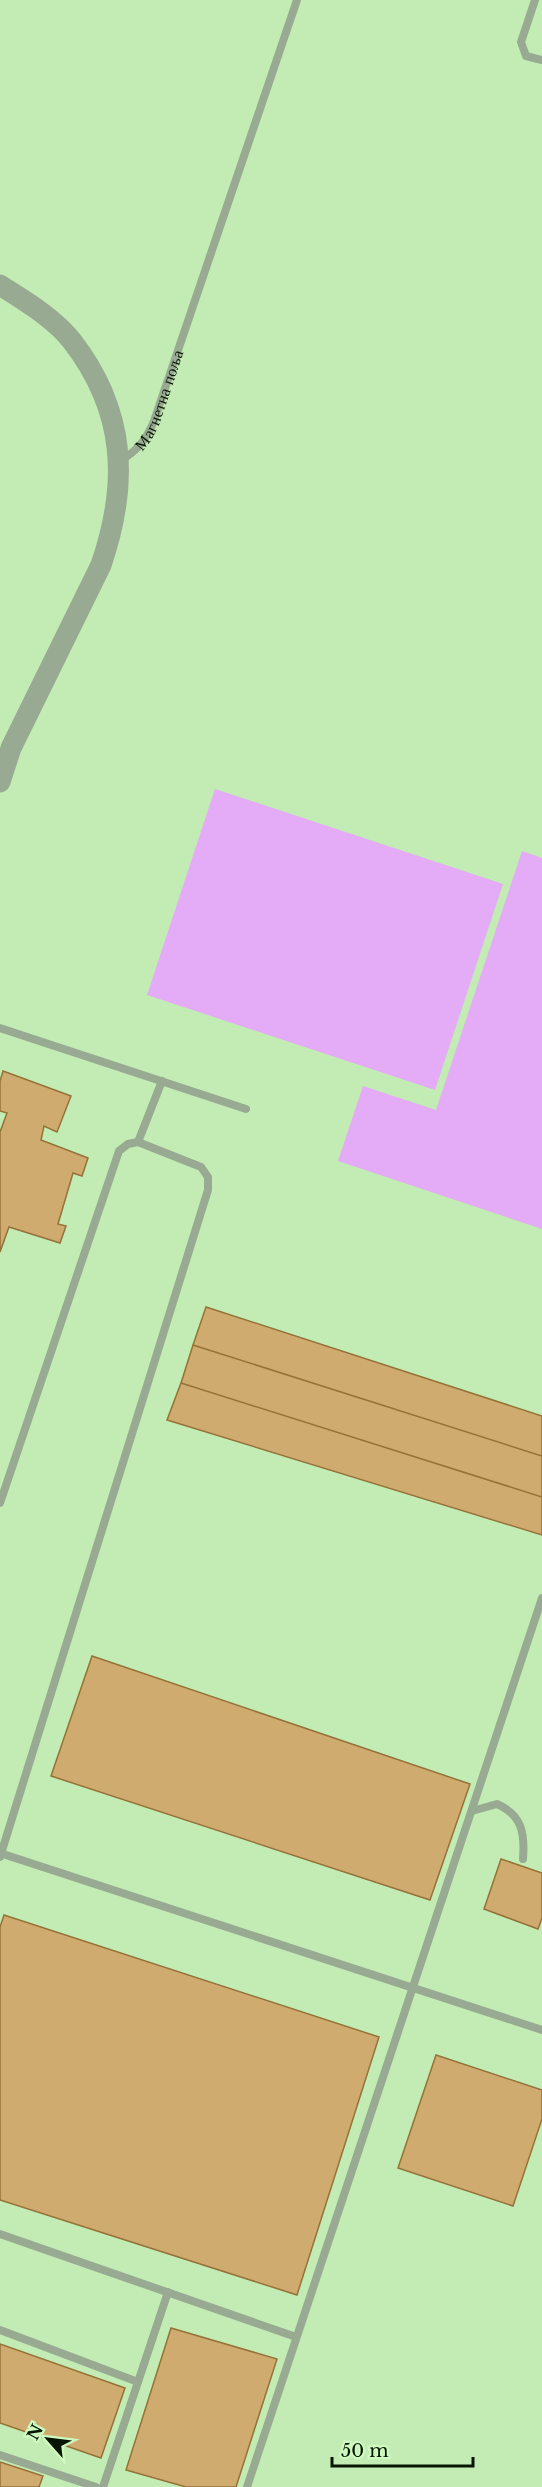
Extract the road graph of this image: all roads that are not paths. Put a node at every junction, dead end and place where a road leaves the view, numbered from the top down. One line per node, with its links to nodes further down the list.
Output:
1 (297, 0): 5 (lane, Магнетна поља)
2 (535, 0): 3 (lane)
3 (542, 60)
4 (0, 285): 5 (street)
5 (120, 461): 6 (street, Магнетна поља)
6 (0, 782)
7 (0, 1028): 8 (lane)
8 (162, 1081): 9 (lane); 10 (lane)
9 (246, 1109)
10 (138, 1143): 11 (lane); 14 (lane)
11 (0, 1503)
12 (542, 1598): 13 (lane)
13 (472, 1811): 15 (lane); 16 (lane)
14 (0, 1854): 16 (lane)
15 (523, 1859)
16 (414, 1988): 17 (lane); 21 (lane)
17 (542, 2030)
18 (0, 2234): 19 (lane)
19 (168, 2292): 21 (lane); 22 (lane)
20 (0, 2330): 22 (lane)
21 (296, 2337): 26 (lane)
22 (138, 2382): 25 (lane)
23 (0, 2455): 24 (lane)
24 (96, 2487)
25 (103, 2487)
26 (247, 2487)

